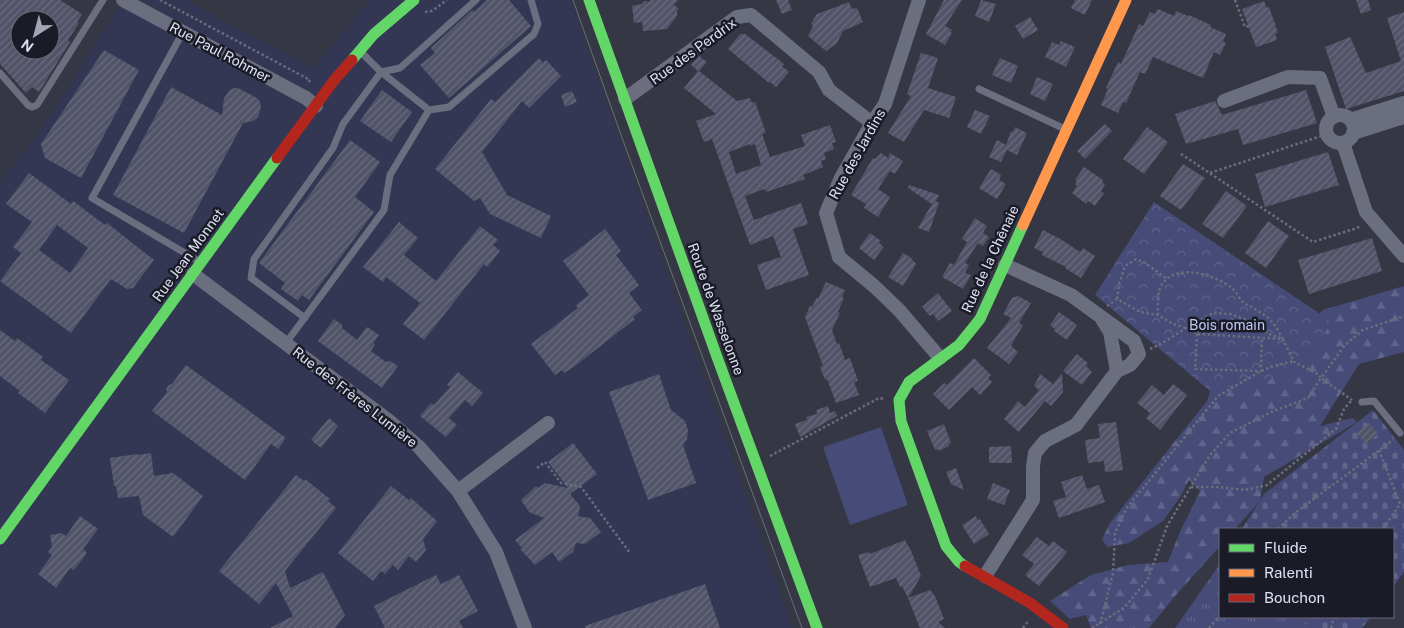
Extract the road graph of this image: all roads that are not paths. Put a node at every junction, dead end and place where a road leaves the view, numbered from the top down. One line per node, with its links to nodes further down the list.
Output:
1 (103, 0): 12 (lane)
2 (123, 0): 9 (street, Rue Paul Rohmer)
3 (414, 0): 10 (street, Rue Jean Monnet)
4 (476, 0): 11 (lane)
5 (531, 0): 18 (lane)
6 (589, 0): 14 (street, Route de Wasselonne)
7 (918, 0): 21 (street, Rue des Jardins)
8 (1126, 0): 22 (street, Rue de la Chênaie)
9 (183, 32): 17 (street, Rue Paul Rohmer); 26 (lane)
10 (360, 50): 11 (lane); 17 (street, Rue Jean Monnet)
11 (381, 72): 18 (lane); 28 (lane)
12 (0, 73)
13 (979, 89): 22 (lane)
14 (625, 99): 21 (street, Rue des Perdrix); 39 (street, Route de Wasselonne)
15 (1224, 101): 19 (street)
16 (1404, 103): 23 (street)
17 (316, 106): 26 (street, Rue Jean Monnet)
18 (429, 110): 28 (lane)
19 (1334, 117): 23 (street); 23 (street)
20 (1404, 117): 23 (street)
21 (872, 123): 30 (street, Rue des Jardins)
22 (1066, 130): 25 (street, Rue de la Chênaie)
23 (1349, 132): 24 (street)
24 (1404, 256)
25 (1005, 265): 27 (street); 30 (street, Rue de la Chênaie)
26 (197, 269): 29 (street, Rue des Frères Lumière); 36 (street, Rue Jean Monnet)
27 (1099, 315): 31 (street); 31 (street)
28 (305, 318): 29 (lane)
29 (286, 343): 35 (street, Rue des Frères Lumière)
30 (940, 358): 37 (street, Rue de la Chênaie)
31 (1117, 371): 37 (street)
32 (1362, 402): 34 (lane)
33 (548, 423): 35 (street)
34 (1397, 436)
35 (458, 491): 38 (street, Rue des Frères Lumière)
36 (0, 539)
37 (985, 576): 40 (street)
38 (522, 627)
39 (817, 628)
40 (1064, 628)

